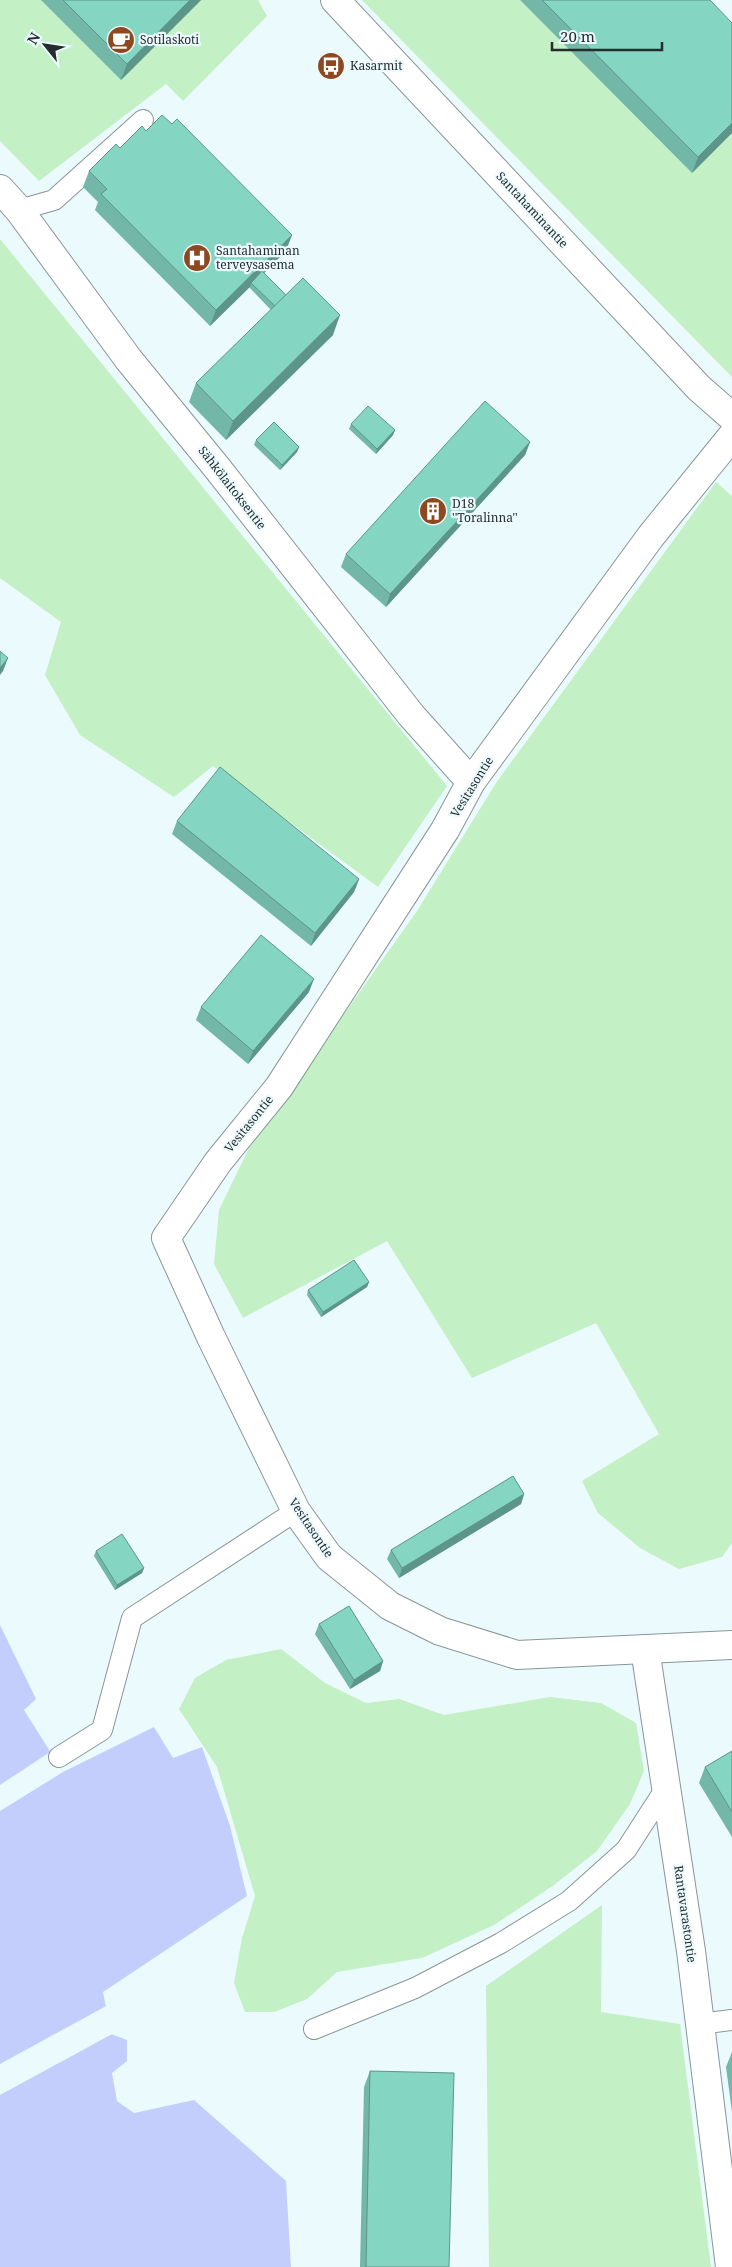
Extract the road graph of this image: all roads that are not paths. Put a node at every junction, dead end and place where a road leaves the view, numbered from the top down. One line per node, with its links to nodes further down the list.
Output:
1 (335, 0): 5 (street, Santahaminantie)
2 (143, 120): 4 (lane)
3 (0, 189): 4 (street, Sähkölaitoksentie)
4 (19, 210): 7 (street, Sähkölaitoksentie)
5 (732, 417)
6 (732, 436): 7 (street, Vesitasontie)
7 (471, 782): 8 (street, Vesitasontie)
8 (296, 1511): 10 (street, Vesitasontie); 11 (lane)
9 (732, 1645): 10 (street)
10 (645, 1649): 12 (street, Rantavarastontie)
11 (59, 1757)
12 (666, 1788): 14 (street, Rantavarastontie); 15 (lane)
13 (732, 2020): 14 (lane)
14 (699, 2024): 16 (street, Rantavarastontie)
15 (314, 2029)
16 (730, 2267)

